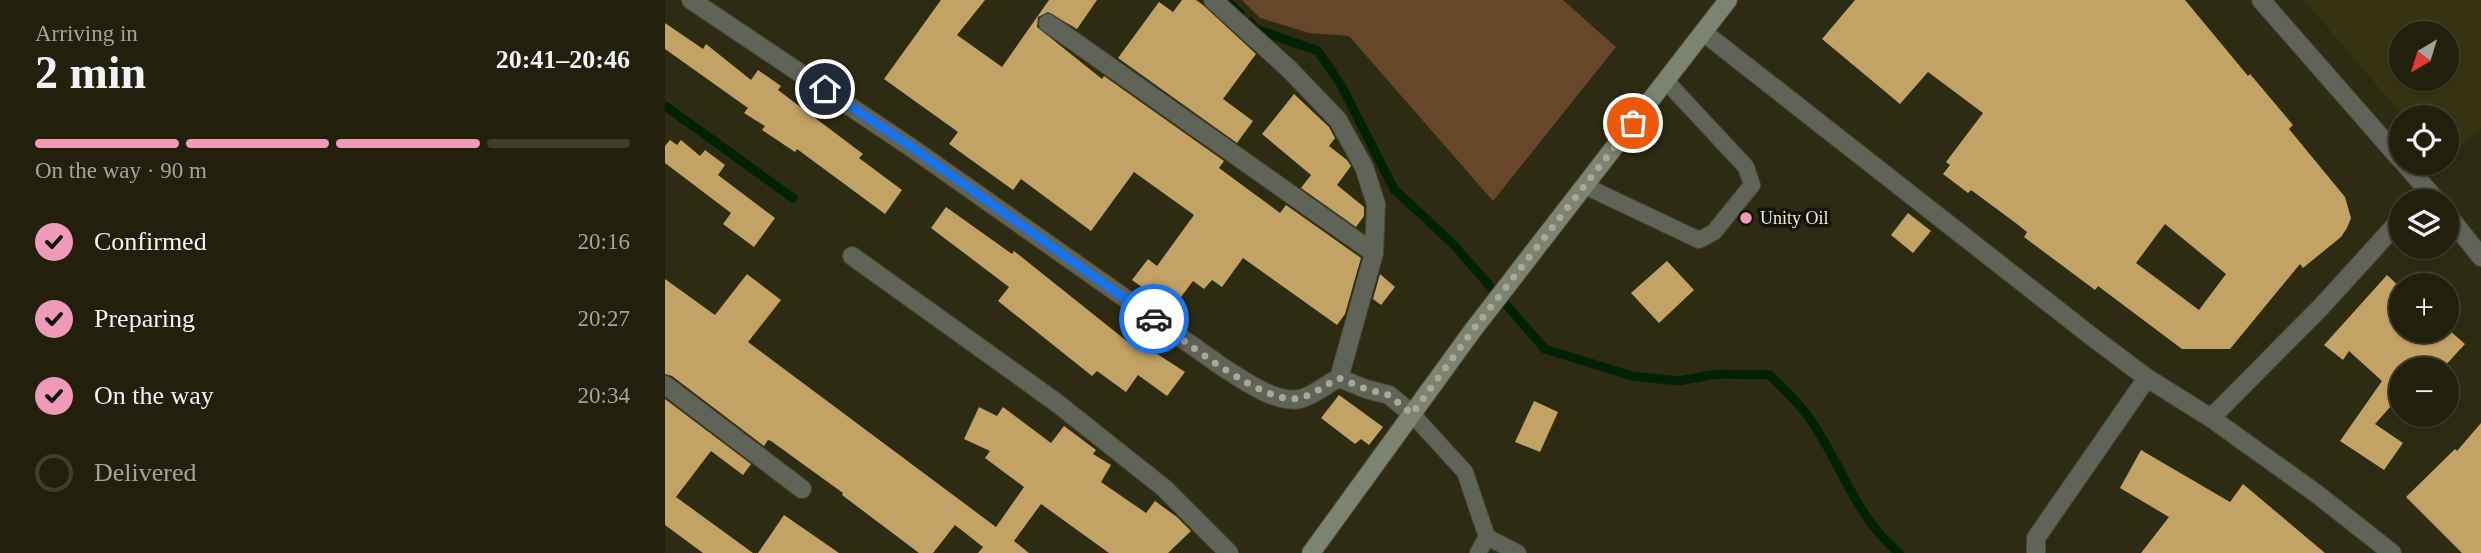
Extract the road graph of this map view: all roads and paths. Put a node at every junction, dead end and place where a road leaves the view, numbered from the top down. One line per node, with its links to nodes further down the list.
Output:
1 (691, 0): 15 (street)
2 (1213, 0): 12 (street)
3 (1728, 0): 6 (street)
4 (2261, 0): 8 (street)
5 (1048, 23): 12 (street)
6 (1703, 32): 7 (street); 16 (street)
7 (1666, 81): 9 (street); 9 (lane)
8 (2389, 146)
9 (1585, 186): 18 (street)
10 (2459, 229): 14 (street)
11 (2389, 232): 19 (street)
12 (1374, 253): 15 (street)
13 (852, 256): 22 (street)
14 (2481, 257)
15 (1339, 378): 18 (street)
16 (2147, 378): 19 (street); 26 (street)
17 (665, 385): 20 (street)
18 (1412, 414): 21 (lane); 23 (street)
19 (2211, 418): 27 (street)
20 (802, 489)
21 (1487, 537): 24 (lane); 25 (lane)
22 (1229, 553)
23 (1311, 553)
24 (1478, 553)
25 (1518, 553)
26 (2036, 553)
27 (2392, 553)

